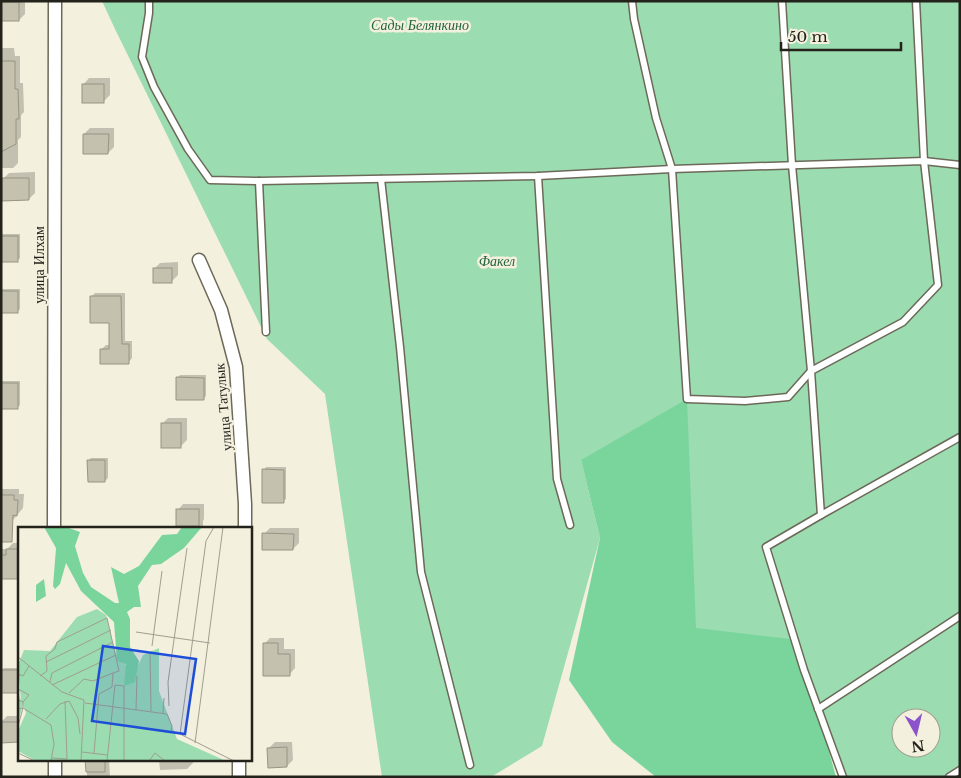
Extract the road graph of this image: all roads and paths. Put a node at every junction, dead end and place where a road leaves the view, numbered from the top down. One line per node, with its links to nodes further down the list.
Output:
1 (55, 1): 19 (street, улица Илхам)
2 (149, 1): 12 (lane)
3 (632, 1): 9 (lane)
4 (782, 1): 7 (lane)
5 (916, 1): 6 (lane)
6 (924, 161): 7 (lane); 8 (lane); 15 (lane)
7 (792, 165): 9 (lane); 15 (lane)
8 (960, 165)
9 (672, 169): 10 (lane); 15 (lane)
10 (538, 176): 11 (lane); 18 (lane)
11 (381, 179): 12 (lane); 25 (lane)
12 (259, 181): 14 (lane)
13 (199, 260): 20 (street, улица Татулык)
14 (266, 332)
15 (811, 371): 17 (lane)
16 (960, 437): 17 (lane)
17 (821, 515): 22 (lane)
18 (570, 525)
19 (54, 527)
20 (245, 527)
21 (960, 616): 22 (lane)
22 (818, 709): 29 (lane)
23 (55, 760): 27 (street)
24 (239, 760): 28 (street)
25 (470, 765)
26 (960, 770): 30 (lane)
27 (55, 777)
28 (239, 777)
29 (843, 777)
30 (949, 777)

